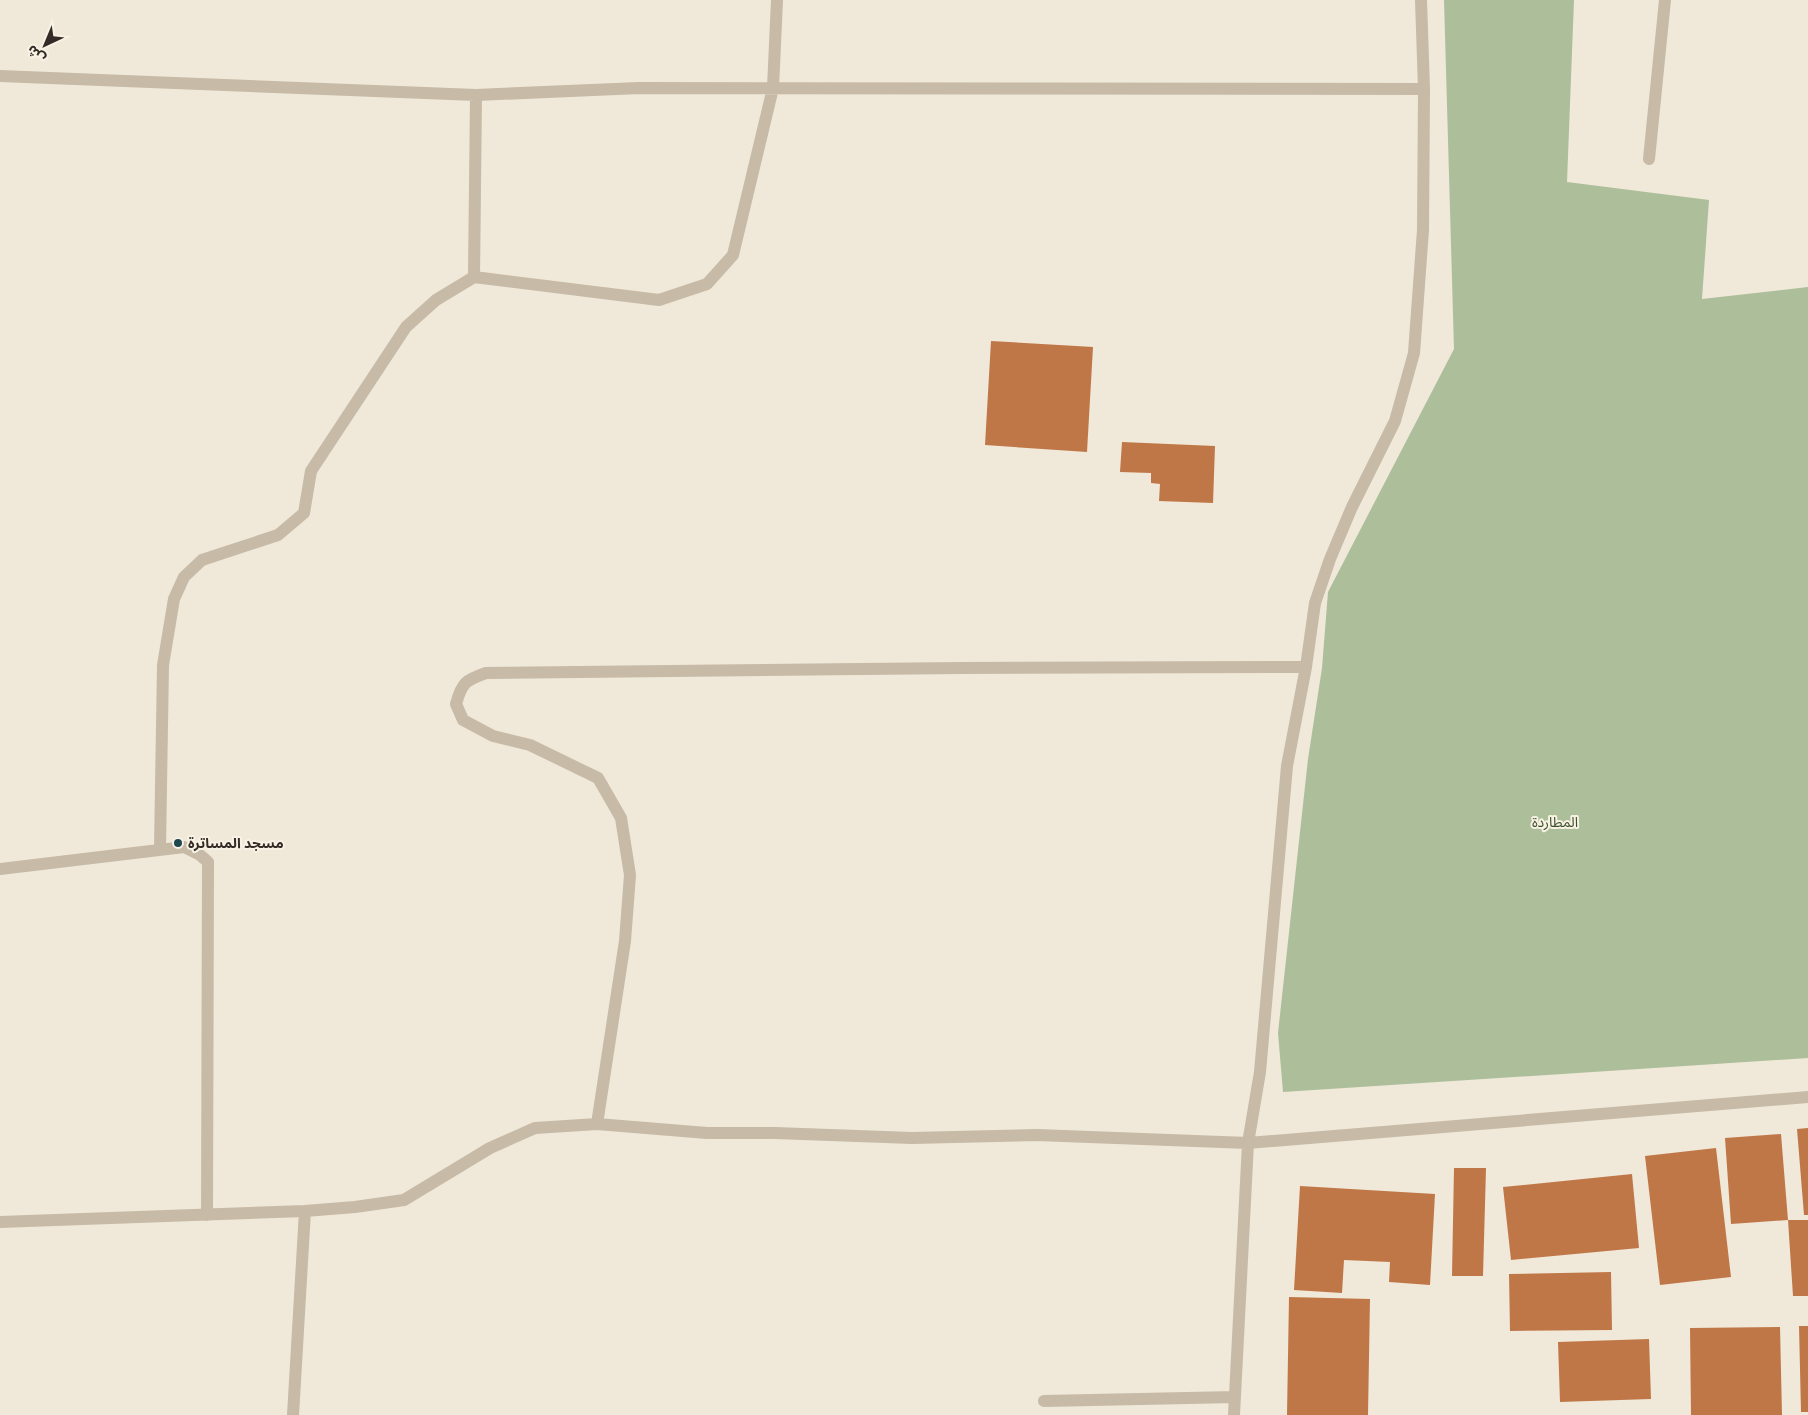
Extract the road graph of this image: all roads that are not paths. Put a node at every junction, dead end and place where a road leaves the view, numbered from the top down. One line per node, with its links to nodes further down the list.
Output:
1 (778, 0): 5 (street)
2 (1421, 0): 6 (street)
3 (1665, 0): 8 (street)
4 (0, 76): 7 (street)
5 (773, 88): 6 (street); 7 (street); 9 (street)
6 (1424, 89): 10 (street)
7 (476, 95): 9 (street)
8 (1649, 159)
9 (474, 277): 11 (street)
10 (1306, 667): 14 (street); 15 (street)
11 (160, 849): 12 (street); 17 (street)
12 (0, 869)
13 (1808, 1096): 15 (street)
14 (597, 1124): 15 (street); 16 (street)
15 (1248, 1143): 19 (street)
16 (305, 1212): 17 (street); 21 (street)
17 (207, 1214): 18 (street)
18 (0, 1222)
19 (1235, 1398): 20 (street); 22 (street)
20 (1044, 1400)
21 (293, 1415)
22 (1234, 1415)

